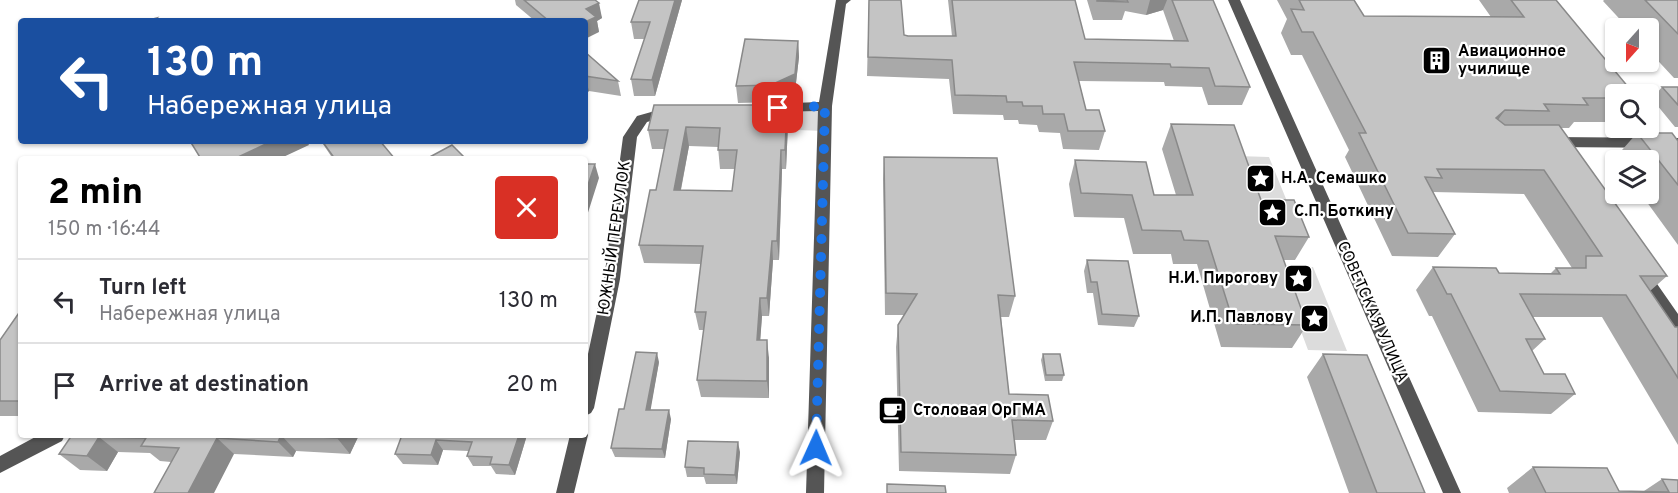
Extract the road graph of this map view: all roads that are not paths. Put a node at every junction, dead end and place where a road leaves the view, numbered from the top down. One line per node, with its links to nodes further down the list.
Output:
1 (1234, 0): 16 (street, СОВЕТСКАЯ УЛИЦА)
2 (843, 1): 3 (street)
3 (825, 106): 4 (street); 15 (street)
4 (755, 108)
5 (685, 111): 10 (street, ЮЖНЫЙ ПЕРЕУЛОК)
6 (1543, 142): 7 (street)
7 (1678, 143)
8 (1631, 258): 9 (street)
9 (1678, 327)
10 (588, 394)
11 (50, 438): 13 (street)
12 (578, 438): 14 (street)
13 (0, 465)
14 (565, 493)
15 (815, 493)
16 (1452, 493)

